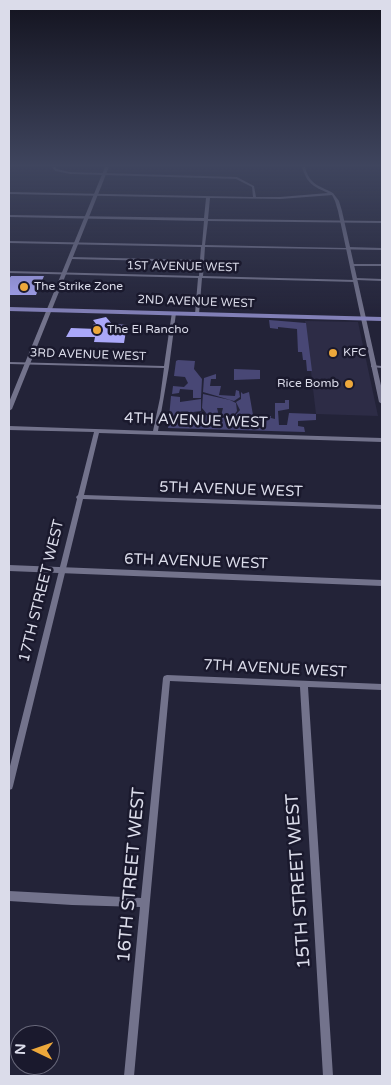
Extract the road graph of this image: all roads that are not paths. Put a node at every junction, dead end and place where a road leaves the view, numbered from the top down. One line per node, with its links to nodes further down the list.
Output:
1 (87, 217): 8 (street)
2 (112, 218): 4 (street)
3 (341, 218): 5 (street)
4 (206, 220): 5 (street); 9 (street)
5 (342, 222): 6 (street); 10 (street)
6 (382, 222)
7 (9, 242): 8 (street)
8 (76, 244): 9 (street); 12 (street)
9 (203, 247): 10 (street); 13 (street)
10 (348, 249): 11 (street); 14 (street)
11 (382, 249)
12 (71, 258): 13 (street); 17 (street)
13 (202, 261): 18 (street)
14 (352, 265): 15 (street); 19 (street)
15 (382, 265)
16 (9, 272): 17 (street, 1ST AVENUE WEST)
17 (64, 274): 18 (street, 1ST AVENUE WEST); 22 (street)
18 (200, 277): 19 (street, 1ST AVENUE WEST); 24 (street)
19 (356, 280): 20 (street, 1ST AVENUE WEST); 25 (street)
20 (382, 280)
21 (9, 309): 22 (main road, 2ND AVENUE WEST)
22 (49, 310): 23 (main road, 2ND AVENUE WEST); 28 (street)
23 (174, 313): 24 (main road, 2ND AVENUE WEST); 30 (street)
24 (197, 314): 25 (main road, 2ND AVENUE WEST)
25 (364, 318): 26 (main road, 2ND AVENUE WEST); 29 (street)
26 (382, 319)
27 (9, 363): 28 (street, 3RD AVENUE WEST)
28 (27, 363): 30 (street, 3RD AVENUE WEST); 33 (street)
29 (373, 366): 31 (street); 32 (street)
30 (167, 367): 36 (street)
31 (382, 367)
32 (382, 402)
33 (9, 409)
34 (9, 428): 35 (street, 4TH AVENUE WEST)
35 (97, 431): 36 (street, 4TH AVENUE WEST); 38 (street, 17TH STREET WEST)
36 (155, 432): 37 (street, 4TH AVENUE WEST)
37 (382, 440)
38 (79, 497): 39 (street, 5TH AVENUE WEST); 41 (street, 17TH STREET WEST)
39 (382, 507)
40 (9, 568): 41 (street, 6TH AVENUE WEST)
41 (61, 571): 42 (street, 6TH AVENUE WEST); 46 (street, 17TH STREET WEST)
42 (382, 583)
43 (167, 678): 44 (street, 7TH AVENUE WEST); 48 (street, 16TH STREET WEST)
44 (304, 683): 45 (street, 7TH AVENUE WEST); 50 (street, 15TH STREET WEST)
45 (382, 687)
46 (9, 786)
47 (9, 896): 48 (street)
48 (146, 903): 49 (street, 16TH STREET WEST)
49 (129, 1076)
50 (328, 1076)

